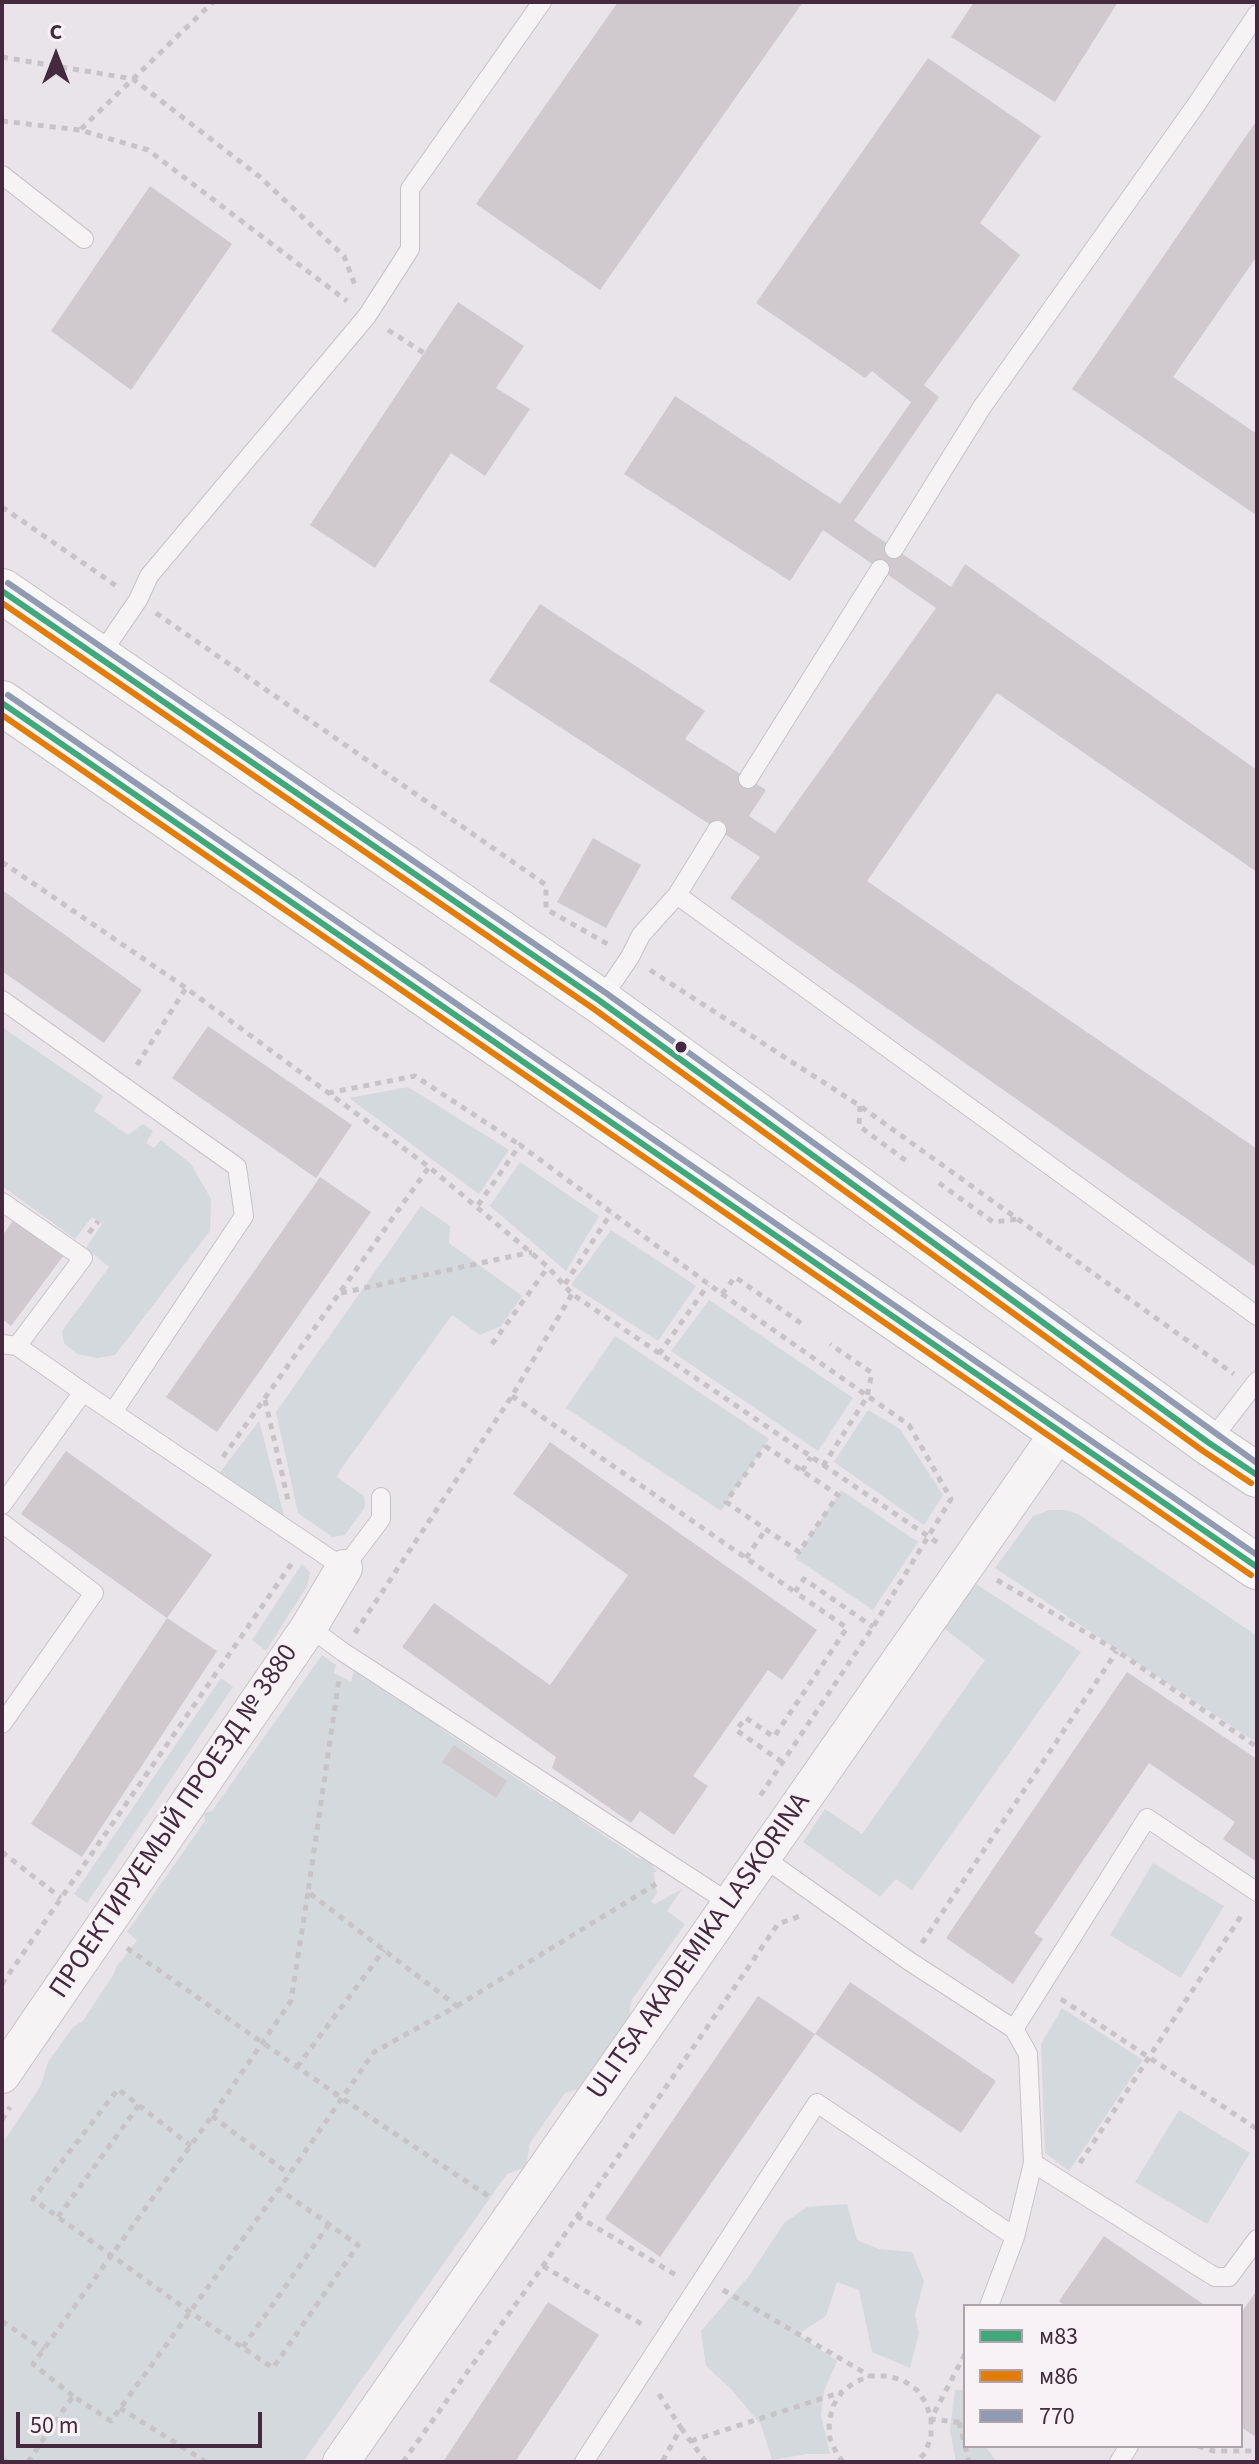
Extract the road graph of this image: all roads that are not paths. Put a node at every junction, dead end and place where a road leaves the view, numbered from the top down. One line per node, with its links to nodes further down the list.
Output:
1 (542, 2): 8 (lane)
2 (1257, 14): 5 (lane)
3 (2, 175): 4 (lane)
4 (84, 239)
5 (894, 549)
6 (880, 569): 10 (lane)
7 (2, 591): 8 (main road)
8 (99, 657): 14 (main road)
9 (2, 703): 21 (main road)
10 (748, 779)
11 (717, 830): 12 (lane)
12 (677, 895): 14 (lane); 16 (lane)
13 (2, 1000): 20 (lane)
14 (600, 1001): 22 (main road)
15 (2, 1202): 17 (lane)
16 (1257, 1316)
17 (9, 1345): 19 (lane)
18 (1257, 1381): 22 (lane)
19 (83, 1392): 20 (lane); 25 (lane)
20 (113, 1412): 28 (lane)
21 (1059, 1432): 27 (main road); 31 (street, ULITSA AKADEMIKA LASKORINA)
22 (1209, 1443): 23 (main road)
23 (1257, 1475)
24 (381, 1497): 28 (lane)
25 (2, 1505)
26 (2, 1523): 30 (lane)
27 (1257, 1567)
28 (344, 1568): 29 (street, ПРОЕКТИРУЕМЫЙ ПРОЕЗД № 3880)
29 (309, 1627): 33 (lane); 35 (street, ПРОЕКТИРУЕМЫЙ ПРОЕЗД № 3880)
30 (2, 1724)
31 (764, 1858): 33 (street, ULITSA AKADEMIKA LASKORINA); 34 (lane)
32 (1257, 1892): 34 (lane)
33 (731, 1904): 40 (street, ULITSA AKADEMIKA LASKORINA)
34 (1014, 2029): 36 (lane)
35 (2, 2075)
36 (1033, 2163): 37 (lane); 38 (lane)
37 (1015, 2237): 39 (lane); 41 (lane)
38 (1257, 2239)
39 (990, 2304)
40 (341, 2462)
41 (584, 2462)

